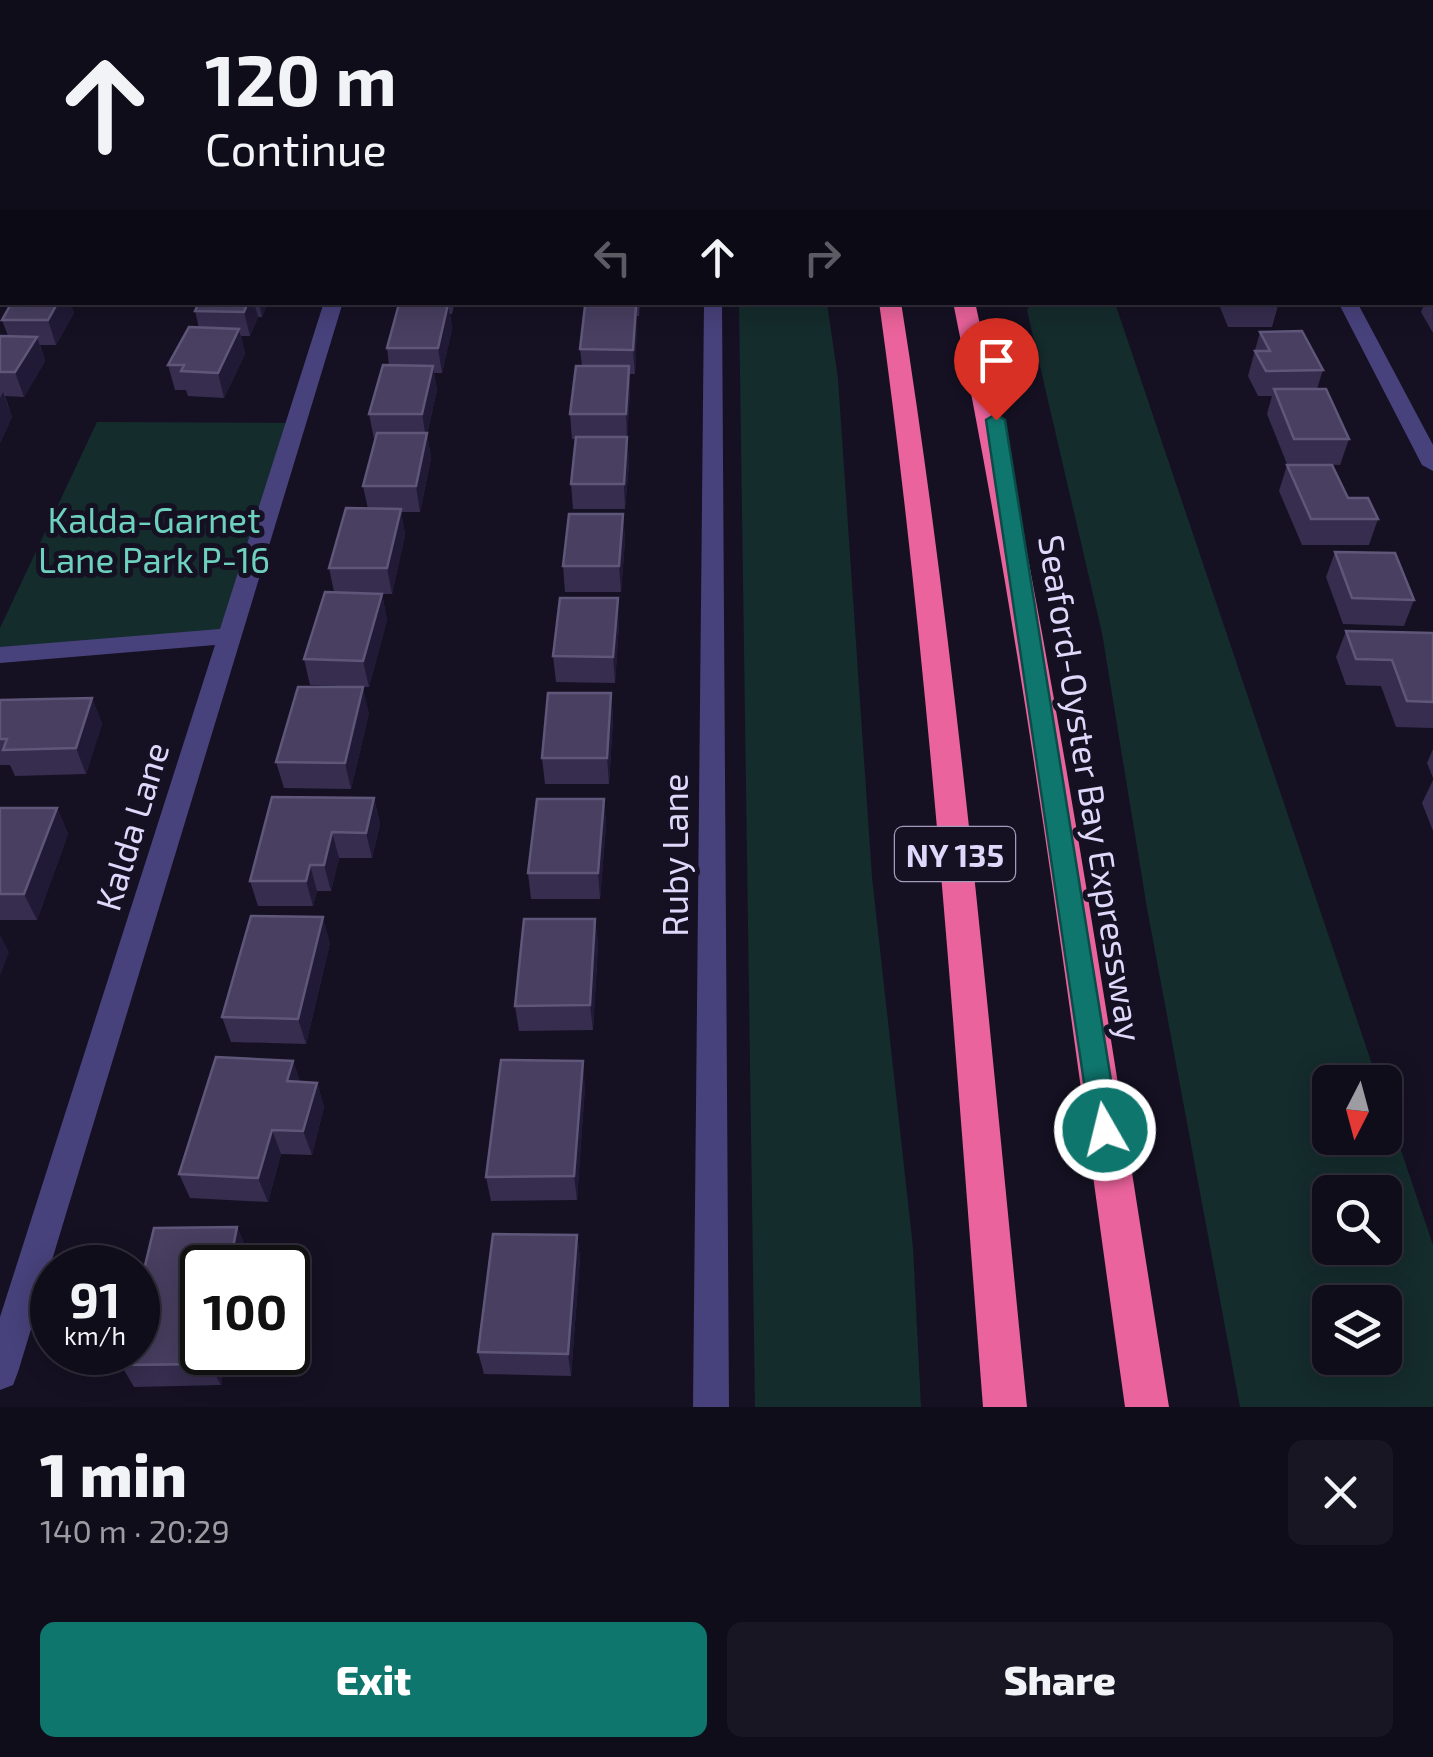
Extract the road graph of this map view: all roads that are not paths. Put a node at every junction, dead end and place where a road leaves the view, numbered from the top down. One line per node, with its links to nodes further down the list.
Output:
1 (333, 305): 9 (street, Kalda Lane)
2 (713, 305): 12 (street, Ruby Lane)
3 (890, 305): 13 (highway, NY 135)
4 (965, 305): 8 (highway, Seaford-Oyster Bay Expressway / NY 135)
5 (980, 305): 8 (highway)
6 (1349, 305): 7 (street)
7 (1433, 466)
8 (1006, 498): 14 (highway, Seaford-Oyster Bay Expressway / NY 135)
9 (230, 636): 10 (street); 11 (street, Kalda Lane)
10 (0, 655)
11 (0, 1372)
12 (711, 1407)
13 (1004, 1407)
14 (1146, 1407)

